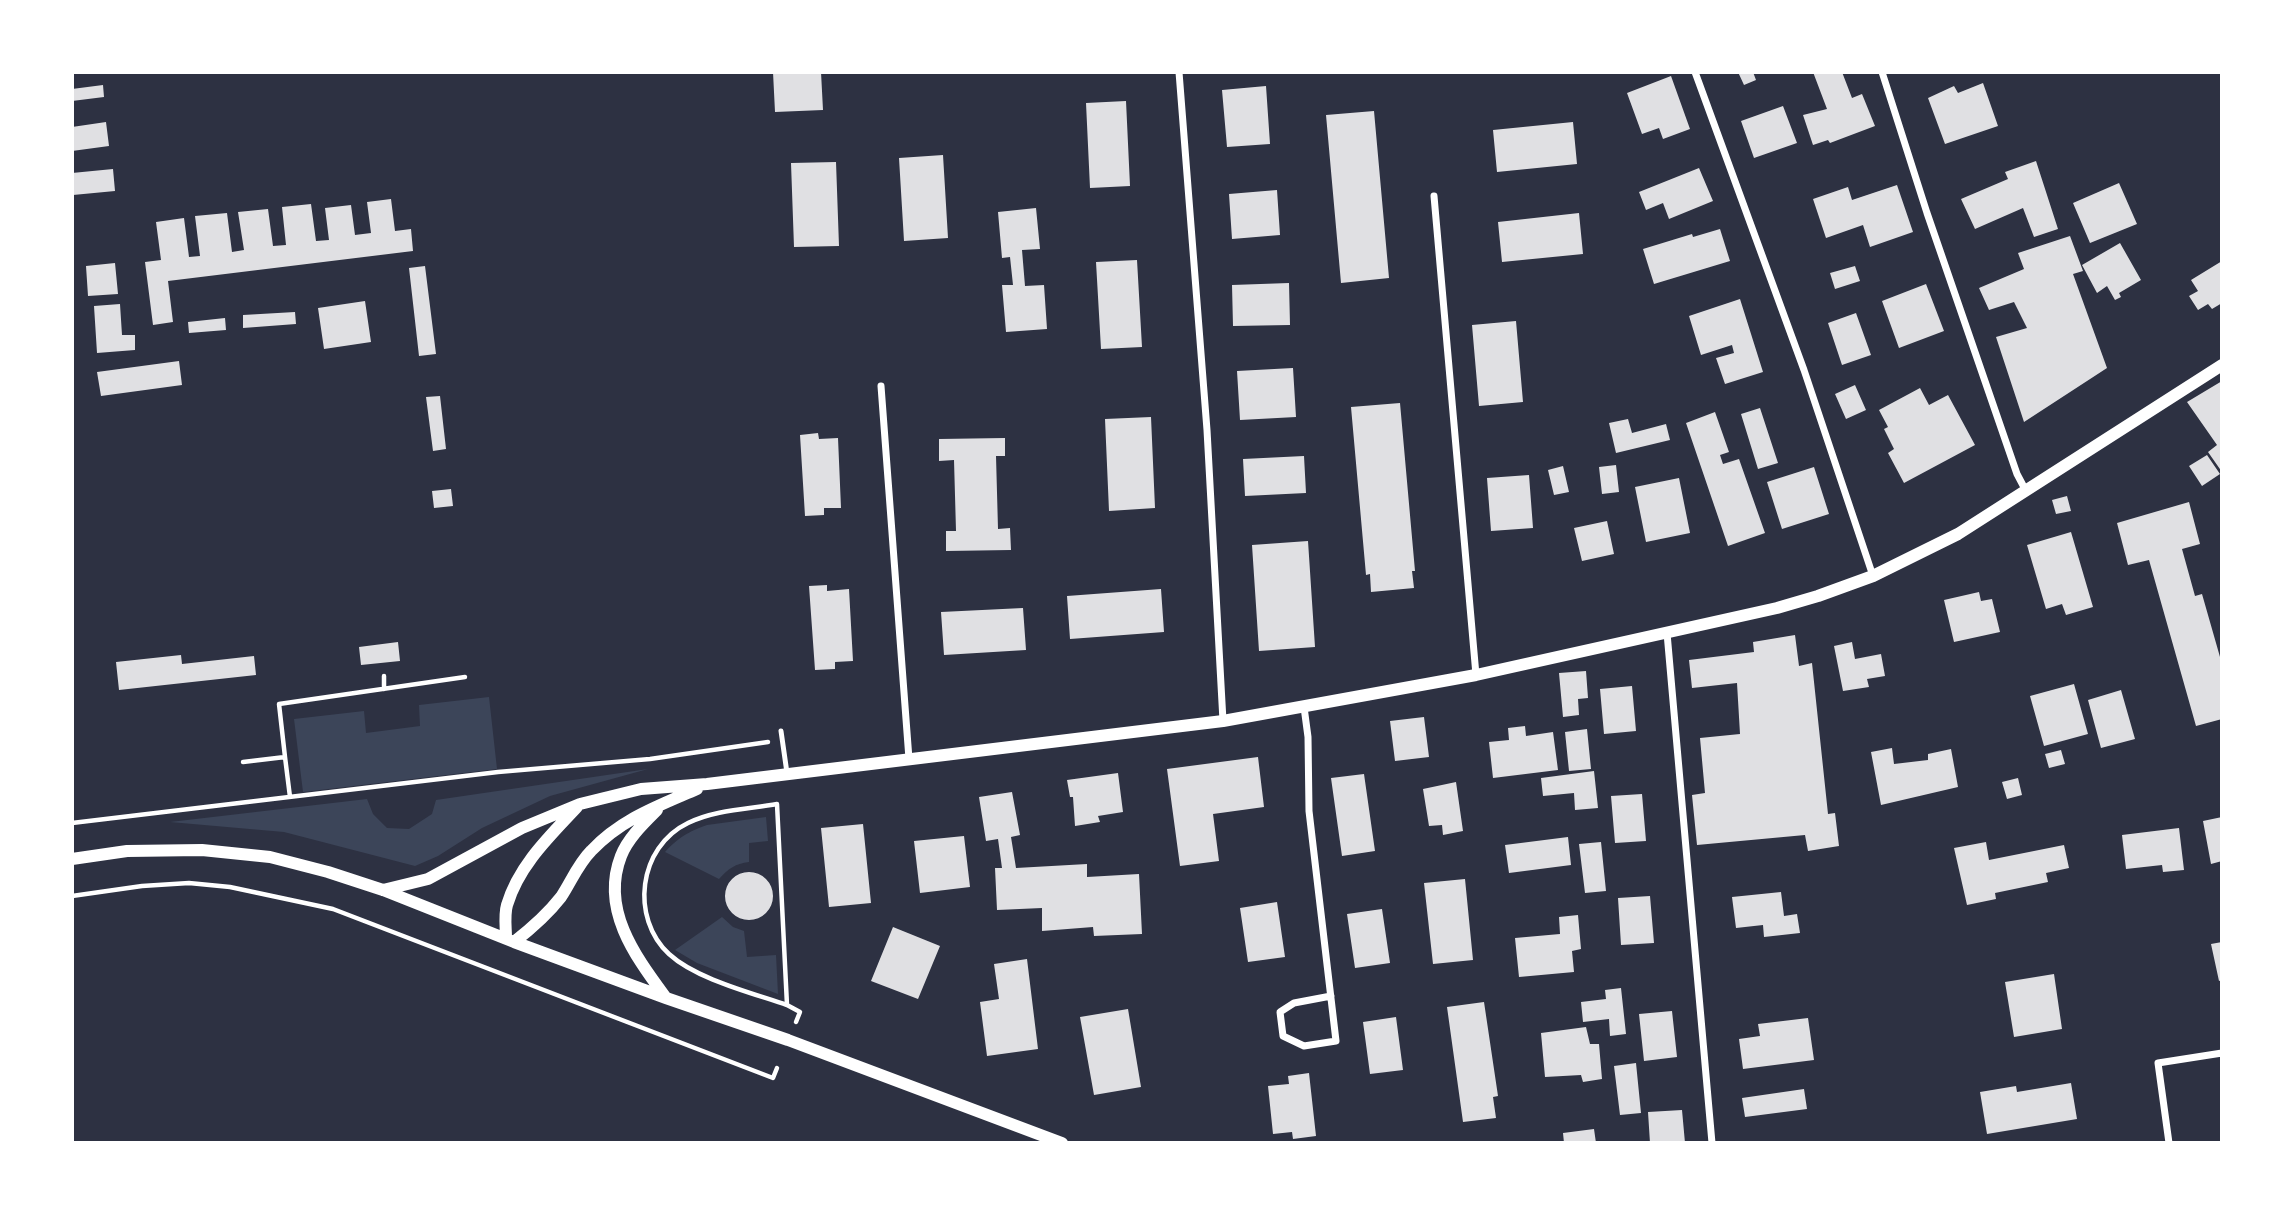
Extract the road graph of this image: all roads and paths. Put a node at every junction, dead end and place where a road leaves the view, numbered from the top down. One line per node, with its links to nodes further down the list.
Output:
1 (1179, 72): 15 (street)
2 (1695, 72): 8 (street)
3 (1882, 72): 7 (street)
4 (1434, 196): 10 (street)
5 (2222, 365): 7 (street)
6 (881, 386): 19 (street)
7 (2026, 492): 8 (street)
8 (1873, 576): 9 (street)
9 (1668, 633): 10 (street); 38 (street)
10 (1476, 675): 14 (street)
11 (384, 676): 13 (path)
12 (465, 677): 13 (path)
13 (384, 689): 18 (path)
14 (1304, 707): 15 (street); 31 (street)
15 (1223, 721): 19 (street)
16 (781, 731): 17 (lane)
17 (783, 740): 21 (lane); 23 (path)
18 (285, 757): 20 (path); 23 (path)
19 (909, 759): 21 (street)
20 (243, 762)
21 (787, 774): 22 (street)
22 (707, 784): 24 (street); 25 (street)
23 (290, 797): 26 (path)
24 (580, 804): 28 (street); 30 (street)
25 (662, 804): 30 (street); 32 (street)
26 (72, 823)
27 (72, 859): 28 (street)
28 (383, 890): 30 (street)
29 (72, 896): 36 (path)
30 (510, 940): 32 (street)
31 (1331, 996): 31 (street)
32 (666, 999): 37 (street)
33 (787, 1005): 33 (path); 34 (path)
34 (795, 1023)
35 (2222, 1053): 39 (street)
36 (777, 1068)
37 (1062, 1143)
38 (1712, 1143)
39 (2169, 1143)

